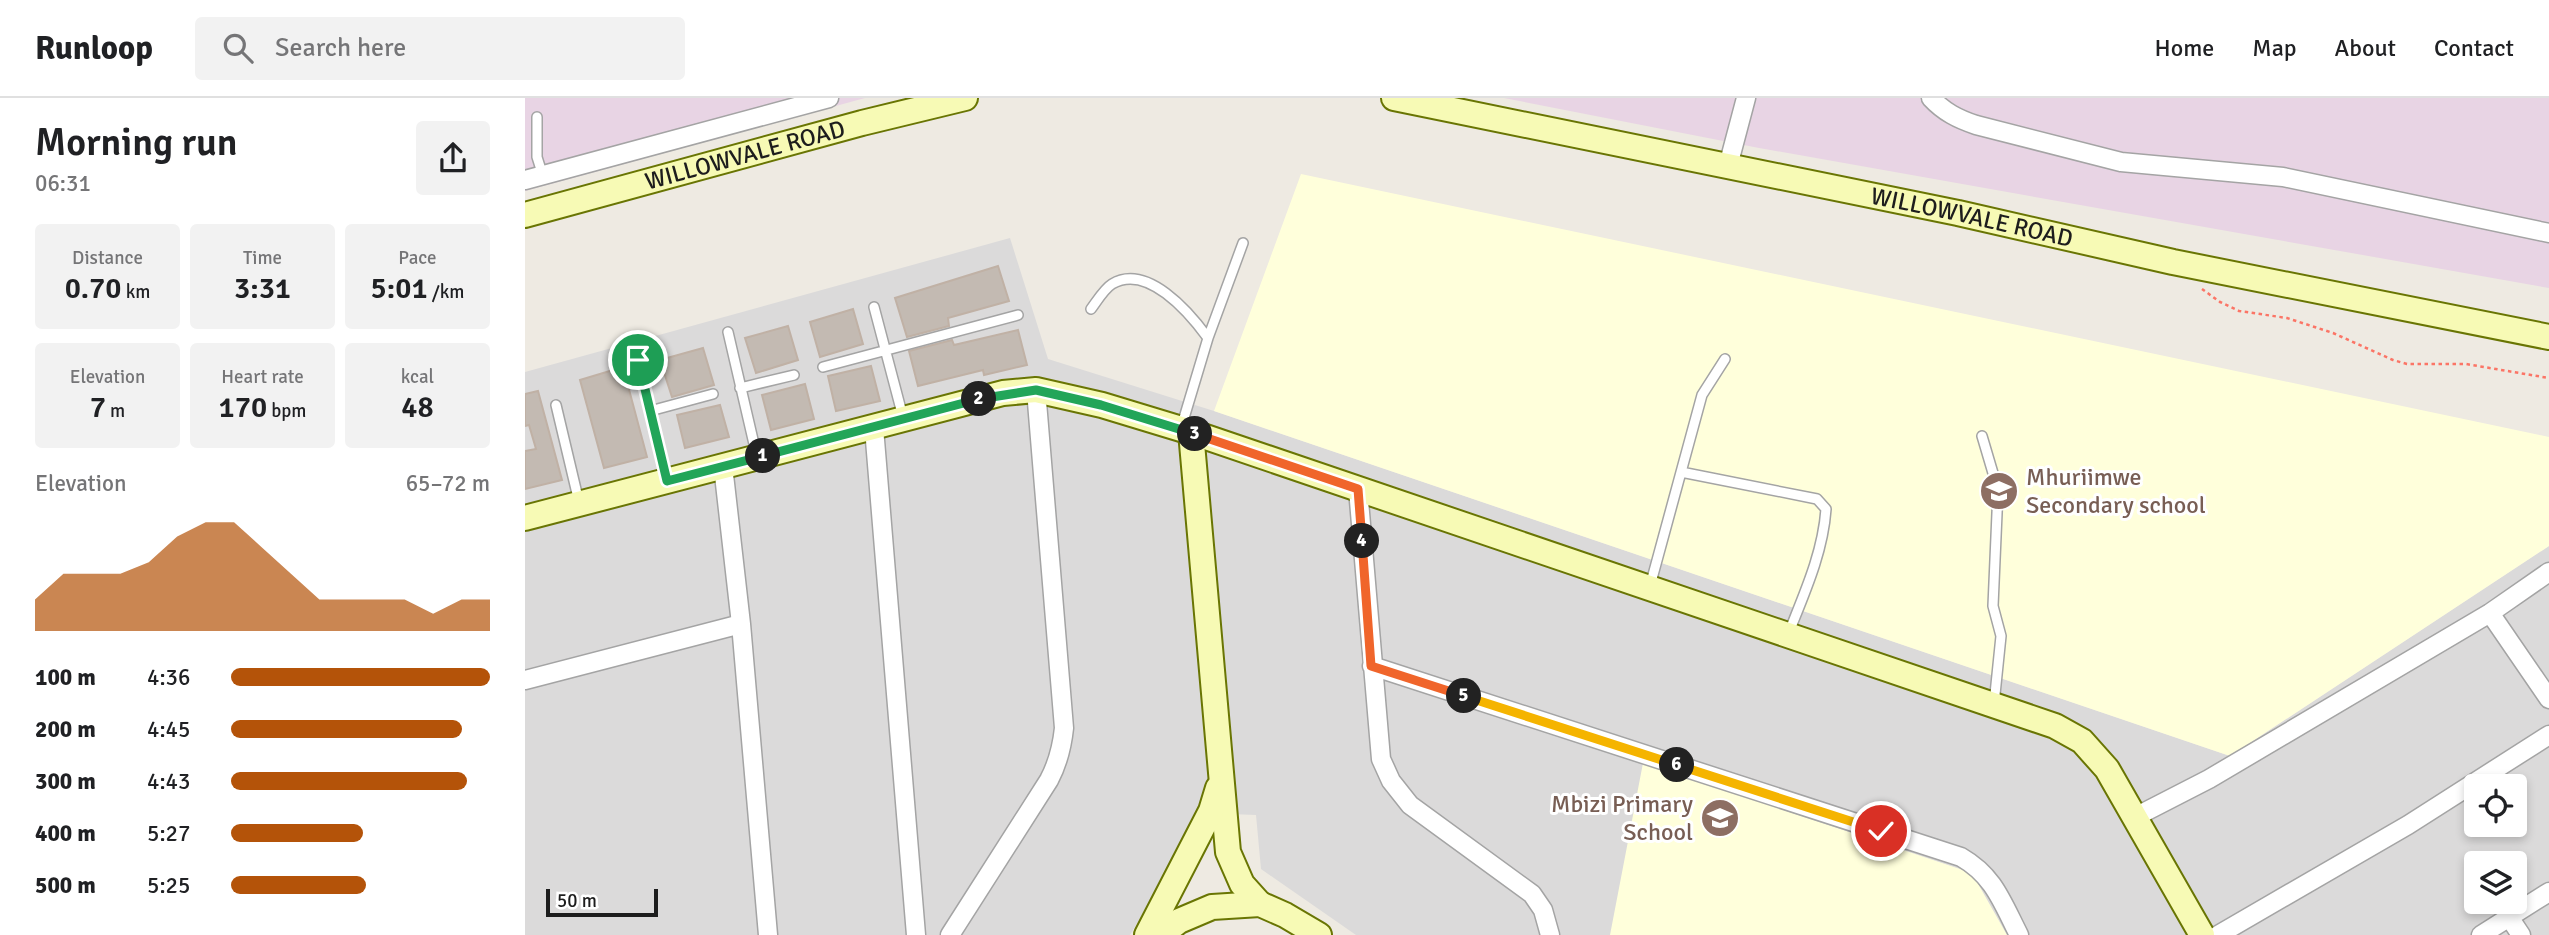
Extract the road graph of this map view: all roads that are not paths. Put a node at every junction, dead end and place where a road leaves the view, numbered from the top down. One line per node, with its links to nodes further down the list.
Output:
1 (829, 98): 8 (street)
2 (965, 98): 10 (street, WILLOWVALE ROAD)
3 (1394, 98): 7 (street, WILLOWVALE ROAD)
4 (1746, 98): 7 (street)
5 (1931, 98): 11 (street)
6 (537, 117): 8 (lane)
7 (1728, 166): 17 (street, WILLOWVALE ROAD)
8 (543, 176): 9 (street)
9 (525, 180)
10 (525, 215)
11 (2549, 233)
12 (1243, 243): 18 (lane)
13 (874, 307): 19 (lane)
14 (1091, 309): 18 (lane)
15 (1018, 315): 19 (lane)
16 (727, 332): 24 (lane)
17 (2549, 337)
18 (1208, 338): 31 (lane)
19 (886, 351): 22 (lane); 29 (lane)
20 (1725, 359): 35 (lane)
21 (638, 360): 28 (lane)
22 (823, 367)
23 (795, 375): 24 (lane)
24 (740, 388): 33 (lane)
25 (1036, 390): 29 (street); 31 (street); 57 (street)
26 (713, 394): 28 (lane)
27 (556, 405): 38 (lane)
28 (650, 411): 36 (lane)
29 (904, 419): 30 (street)
30 (874, 428): 33 (street); 56 (street)
31 (1186, 431): 37 (street); 50 (street)
32 (1982, 436): 48 (lane)
33 (757, 457): 34 (street)
34 (723, 466): 36 (street); 43 (street)
35 (1681, 472): 41 (lane); 44 (lane)
36 (667, 481): 38 (street)
37 (1358, 489): 41 (street); 45 (street)
38 (579, 504): 39 (street)
39 (525, 518)
40 (2549, 572): 42 (street)
41 (1650, 588): 44 (street)
42 (2490, 613): 47 (street); 51 (street)
43 (741, 624): 46 (street); 55 (street)
44 (1788, 635): 48 (street)
45 (1371, 666): 61 (street); 62 (street)
46 (525, 680)
47 (2549, 699)
48 (1994, 705): 51 (street)
49 (2549, 735): 64 (street)
50 (1221, 781): 53 (street); 58 (street)
51 (2135, 817): 63 (street)
52 (2549, 892): 54 (street)
53 (1260, 904): 59 (street); 60 (street)
54 (2509, 917): 65 (street); 66 (street)
55 (768, 935)
56 (916, 935)
57 (950, 935)
58 (1147, 935)
59 (1161, 935)
60 (1319, 935)
61 (1550, 935)
62 (2019, 935)
63 (2202, 935)
64 (2218, 935)
65 (2481, 935)
66 (2521, 935)

